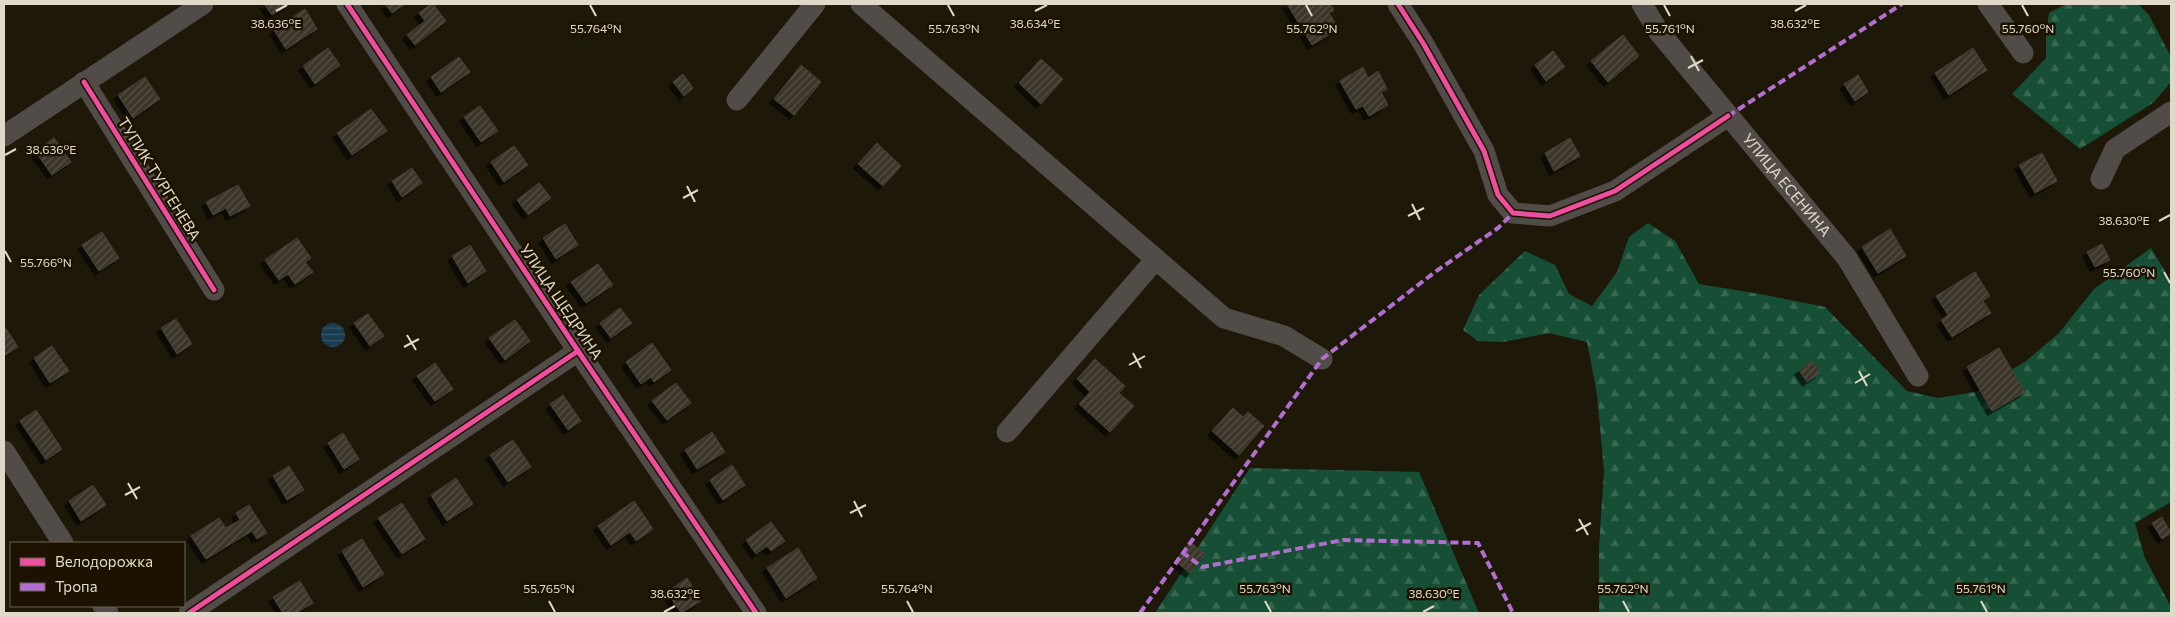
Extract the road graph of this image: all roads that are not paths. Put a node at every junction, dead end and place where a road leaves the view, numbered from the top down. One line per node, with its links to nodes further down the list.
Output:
1 (203, 4): 9 (street)
2 (347, 4): 17 (street, УЛИЦА ЩЕДРИНА)
3 (815, 4): 10 (street)
4 (861, 4): 15 (street)
5 (1398, 4): 12 (street)
6 (1642, 4): 12 (street, УЛИЦА ЕСЕНИНА)
7 (1999, 9): 8 (street)
8 (2023, 53)
9 (84, 82): 13 (street); 16 (street, ТУПИК ТУРГЕНЕВА)
10 (737, 100)
11 (2171, 112): 14 (street)
12 (1728, 116): 19 (street, УЛИЦА ЕСЕНИНА)
13 (4, 136)
14 (2101, 179)
15 (1156, 259): 18 (street); 20 (street)
16 (214, 290)
17 (578, 351): 23 (street); 24 (street, УЛИЦА ЩЕДРИНА)
18 (1322, 359)
19 (1918, 376)
20 (1007, 432)
21 (4, 451): 22 (street)
22 (62, 542)
23 (189, 613)
24 (756, 613)

